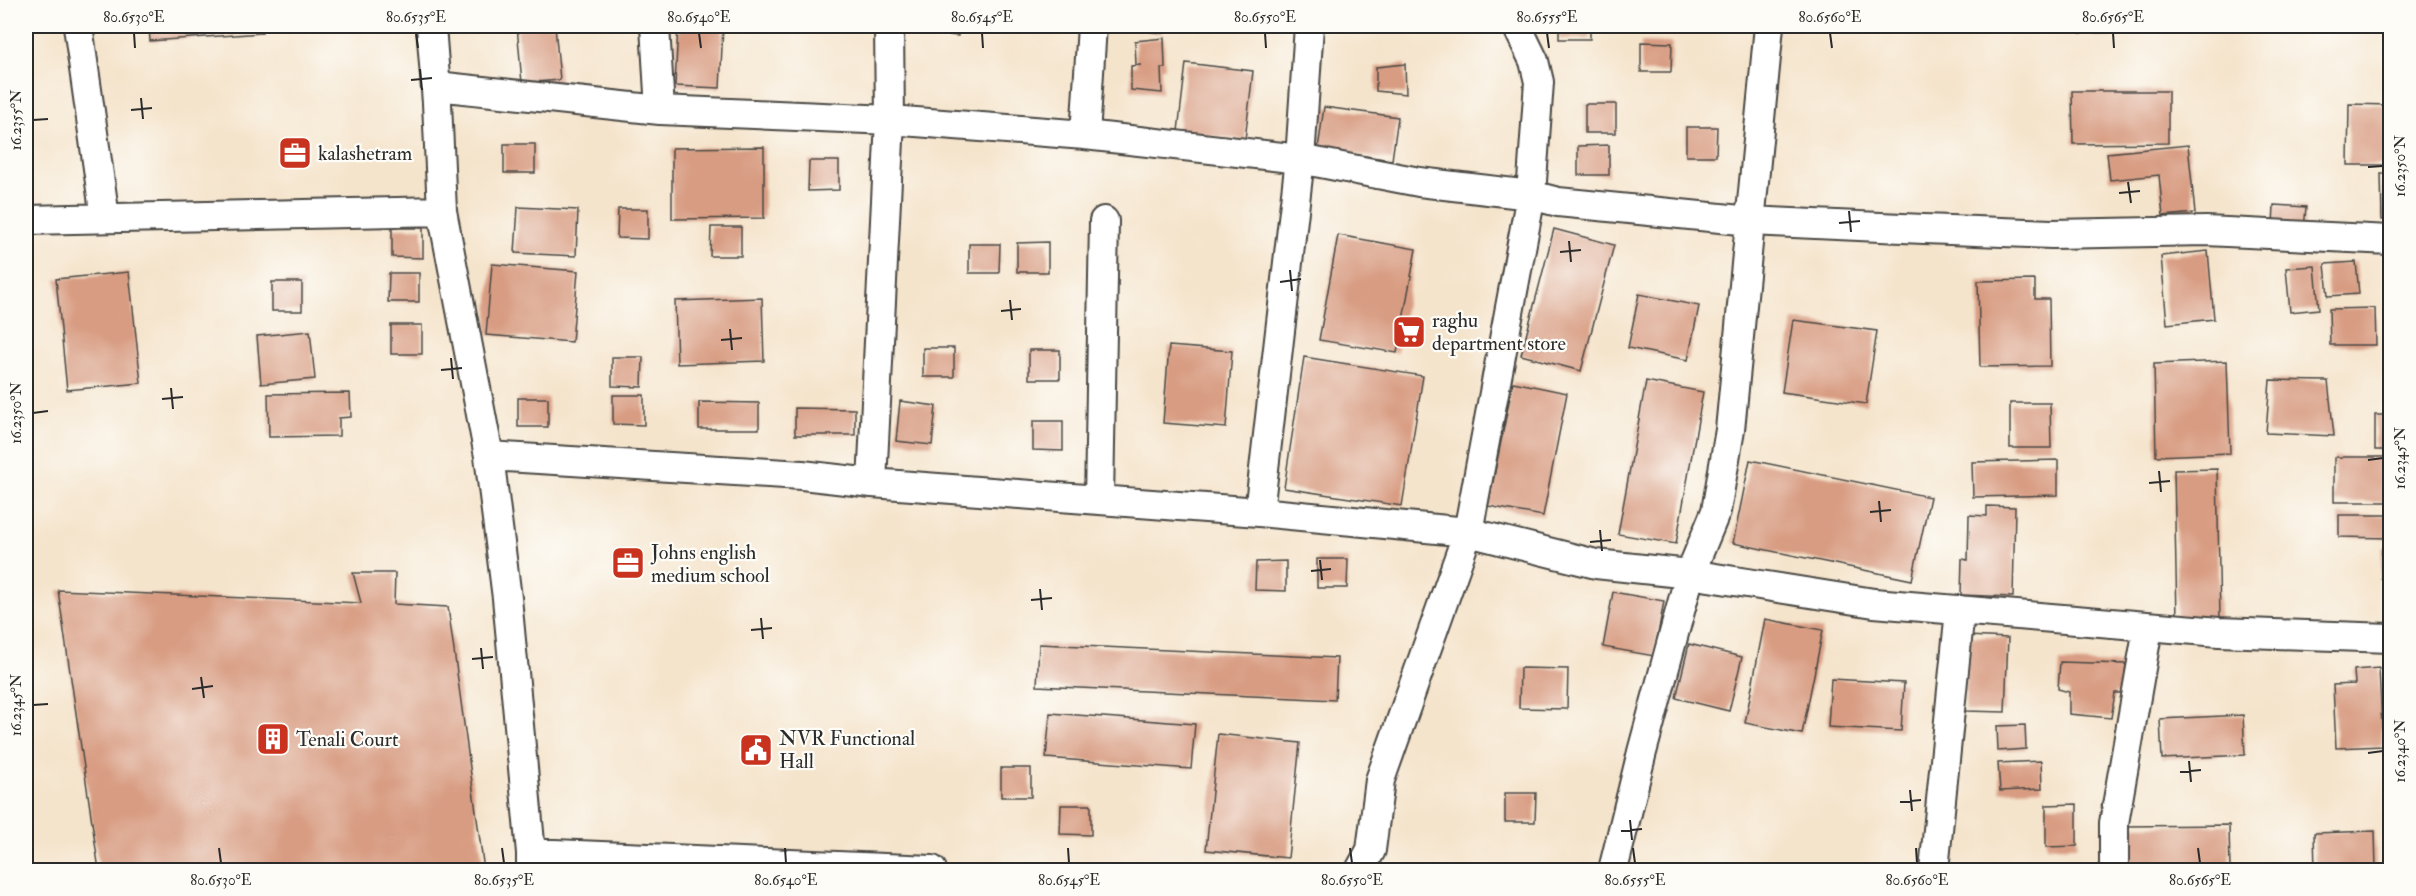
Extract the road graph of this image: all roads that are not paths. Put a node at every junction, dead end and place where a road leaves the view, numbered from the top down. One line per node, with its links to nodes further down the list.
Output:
1 (78, 26): 16 (street)
2 (430, 26): 9 (street)
3 (655, 26): 10 (street)
4 (889, 26): 11 (street)
5 (1092, 26): 12 (street)
6 (1309, 26): 13 (street)
7 (1517, 26): 14 (street)
8 (1769, 26): 19 (street)
9 (436, 86): 10 (street); 15 (street)
10 (660, 110): 11 (street)
11 (890, 120): 12 (street); 22 (street)
12 (1085, 135): 13 (street)
13 (1300, 159): 14 (street); 24 (street)
14 (1531, 195): 19 (street); 25 (street)
15 (442, 211): 16 (street); 21 (street)
16 (105, 218): 17 (street)
17 (26, 220)
18 (1104, 221): 23 (street)
19 (1751, 221): 20 (street); 26 (street)
20 (2391, 240)
21 (489, 456): 22 (street); 30 (street)
22 (872, 483): 23 (street)
23 (1099, 500): 24 (street)
24 (1259, 512): 25 (street)
25 (1468, 532): 26 (street); 32 (street)
26 (1690, 574): 27 (street); 33 (street)
27 (1960, 610): 28 (street); 34 (street)
28 (2148, 628): 29 (street); 35 (street)
29 (2391, 638)
30 (531, 862): 31 (street)
31 (932, 870)
32 (1360, 870)
33 (1613, 870)
34 (1934, 870)
35 (2114, 870)

